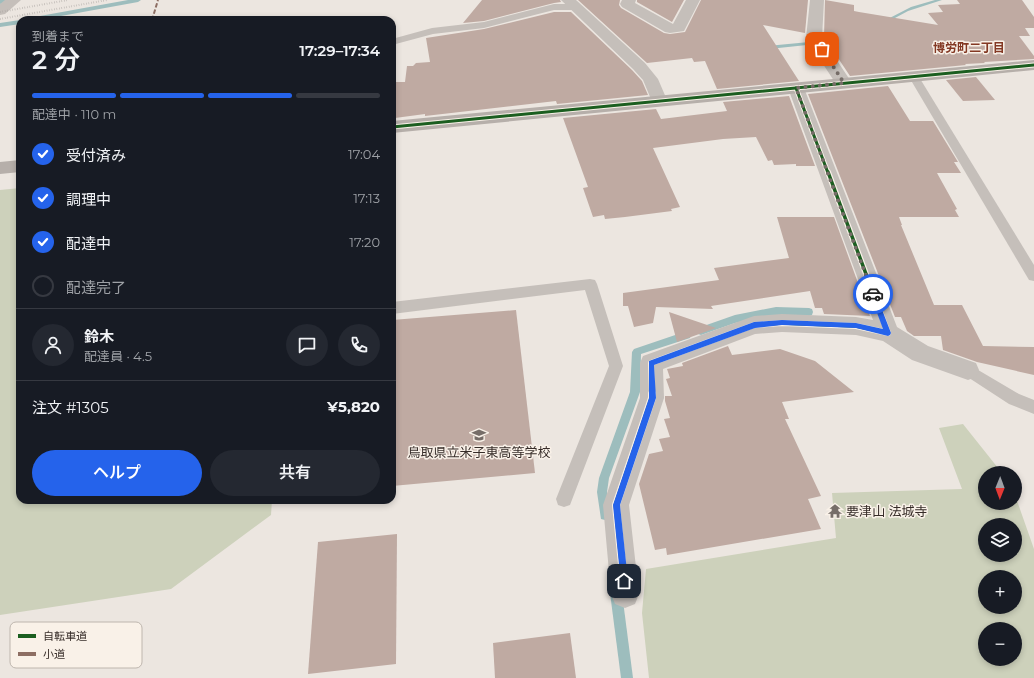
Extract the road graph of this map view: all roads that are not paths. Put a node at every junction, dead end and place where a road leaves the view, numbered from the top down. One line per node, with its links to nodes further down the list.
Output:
1 (14, 0): 6 (street)
2 (629, 0): 3 (street)
3 (693, 0)
4 (817, 0): 10 (street)
5 (572, 3): 7 (lane); 12 (street)
6 (0, 11)
7 (396, 41)
8 (1034, 65): 9 (street)
9 (914, 76): 10 (street); 16 (lane)
10 (844, 83): 11 (street)
11 (796, 88): 12 (street); 18 (street)
12 (659, 100): 13 (street)
13 (396, 127)
14 (16, 166): 15 (street)
15 (0, 168)
16 (1034, 276)
17 (396, 308): 21 (lane)
18 (888, 333): 19 (street); 22 (street)
19 (968, 370): 20 (lane)
20 (1034, 407)
21 (564, 499)
22 (625, 594)

